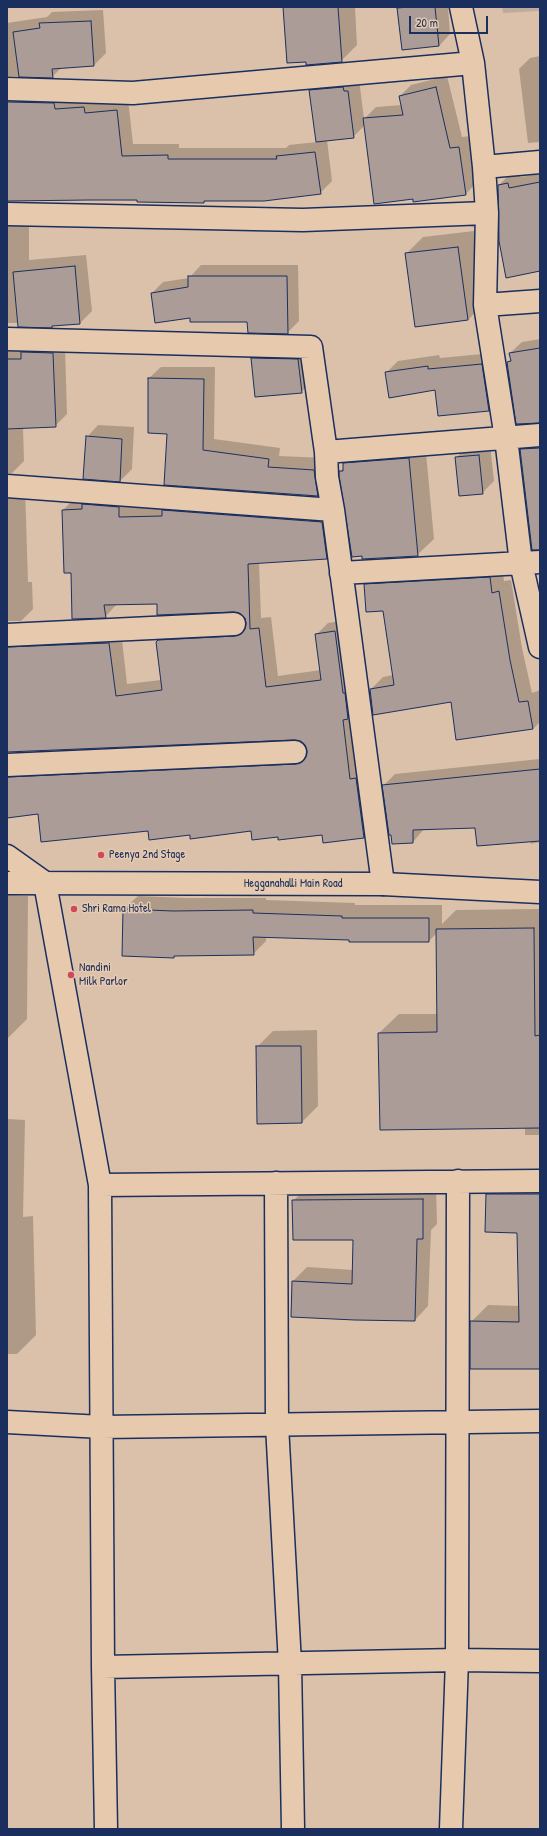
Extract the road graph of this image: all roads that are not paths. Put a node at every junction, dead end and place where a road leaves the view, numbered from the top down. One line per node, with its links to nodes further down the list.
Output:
1 (461, 7): 2 (street)
2 (473, 63): 3 (street); 5 (street)
3 (7, 89)
4 (540, 162): 5 (street)
5 (484, 167): 6 (street)
6 (487, 213): 7 (street); 9 (street)
7 (7, 214)
8 (540, 301): 9 (street)
9 (485, 305): 12 (street)
10 (7, 339): 13 (street)
11 (540, 434): 12 (street)
12 (506, 438): 13 (street); 16 (street)
13 (326, 452): 15 (street)
14 (7, 486): 15 (street)
15 (333, 510): 17 (street)
16 (530, 562): 17 (street); 20 (street)
17 (341, 574): 26 (street)
18 (234, 624): 19 (street)
19 (7, 635)
20 (540, 647)
21 (295, 752): 22 (street)
22 (7, 765)
23 (7, 856): 25 (street)
24 (7, 883): 25 (street, Hegganahalli Main Road)
25 (45, 883): 26 (street, Hegganahalli Main Road); 31 (street)
26 (383, 884): 27 (street, Hegganahalli Main Road)
27 (540, 892)
28 (458, 1181): 29 (street); 30 (street); 34 (street)
29 (540, 1181)
30 (276, 1183): 31 (street); 35 (street)
31 (100, 1184): 36 (street)
32 (540, 1421): 34 (street)
33 (7, 1422): 36 (street)
34 (457, 1422): 35 (street); 37 (street)
35 (277, 1425): 36 (street); 39 (street)
36 (102, 1427): 40 (street)
37 (457, 1660): 38 (street); 39 (street); 43 (street)
38 (540, 1661)
39 (290, 1664): 40 (street); 42 (street)
40 (103, 1667): 41 (street)
41 (106, 1829)
42 (293, 1829)
43 (451, 1829)

